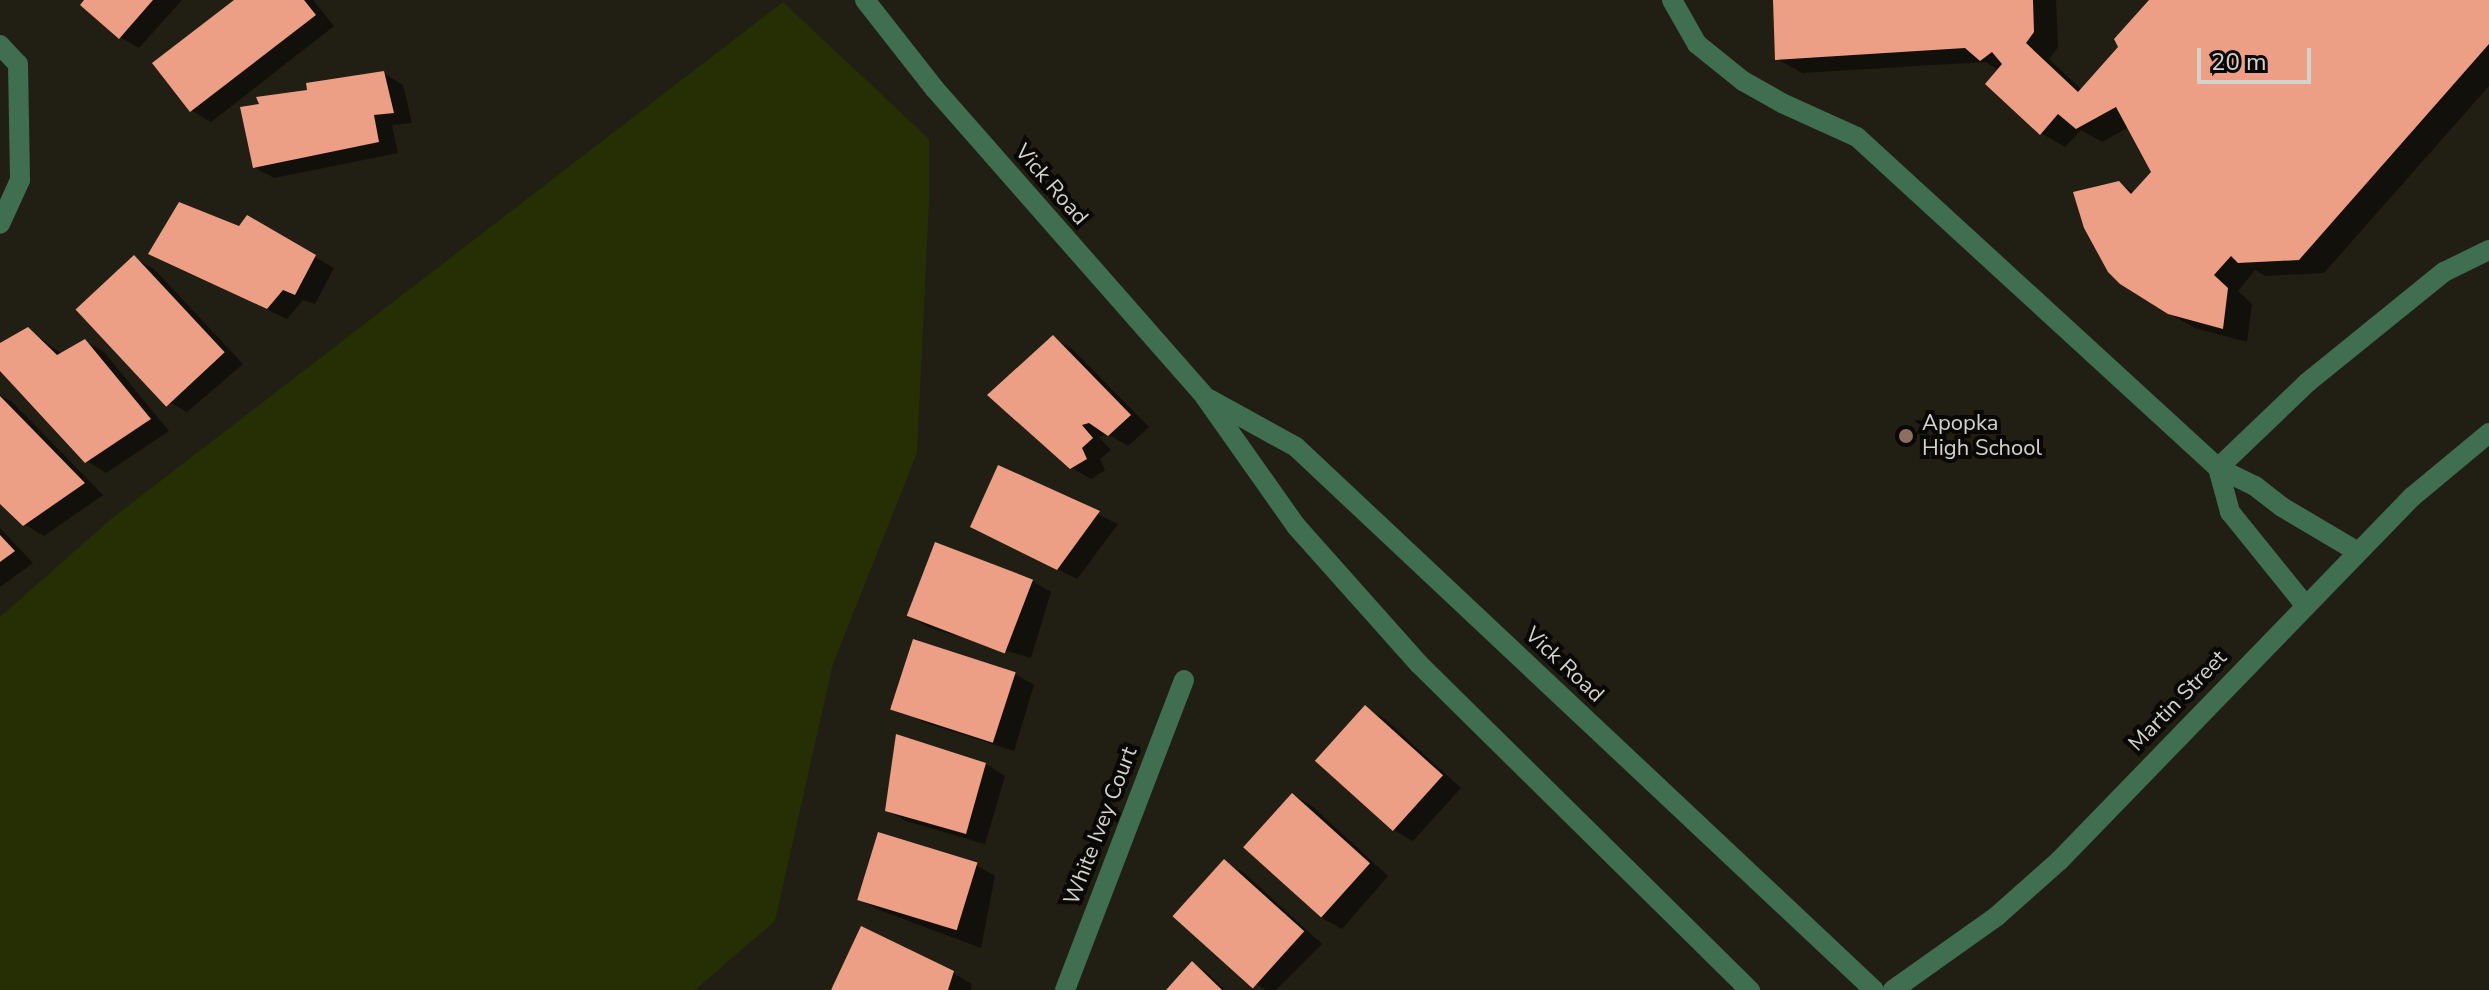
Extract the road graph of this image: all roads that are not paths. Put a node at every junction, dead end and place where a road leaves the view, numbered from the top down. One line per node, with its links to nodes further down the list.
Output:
1 (865, 0): 6 (street, Vick Road)
2 (1672, 0): 8 (street)
3 (0, 45): 4 (street)
4 (0, 224)
5 (2489, 250): 8 (street)
6 (1205, 397): 13 (street, Vick Road); 14 (street, Vick Road)
7 (2489, 433): 9 (street, Martin Street)
8 (2218, 468): 9 (street); 10 (street)
9 (2358, 552): 10 (street, Martin Street)
10 (2305, 605): 15 (street, Martin Street)
11 (1184, 680): 12 (street, White Ivey Court)
12 (1065, 990)
13 (1750, 990)
14 (1874, 990)
15 (1893, 990)

